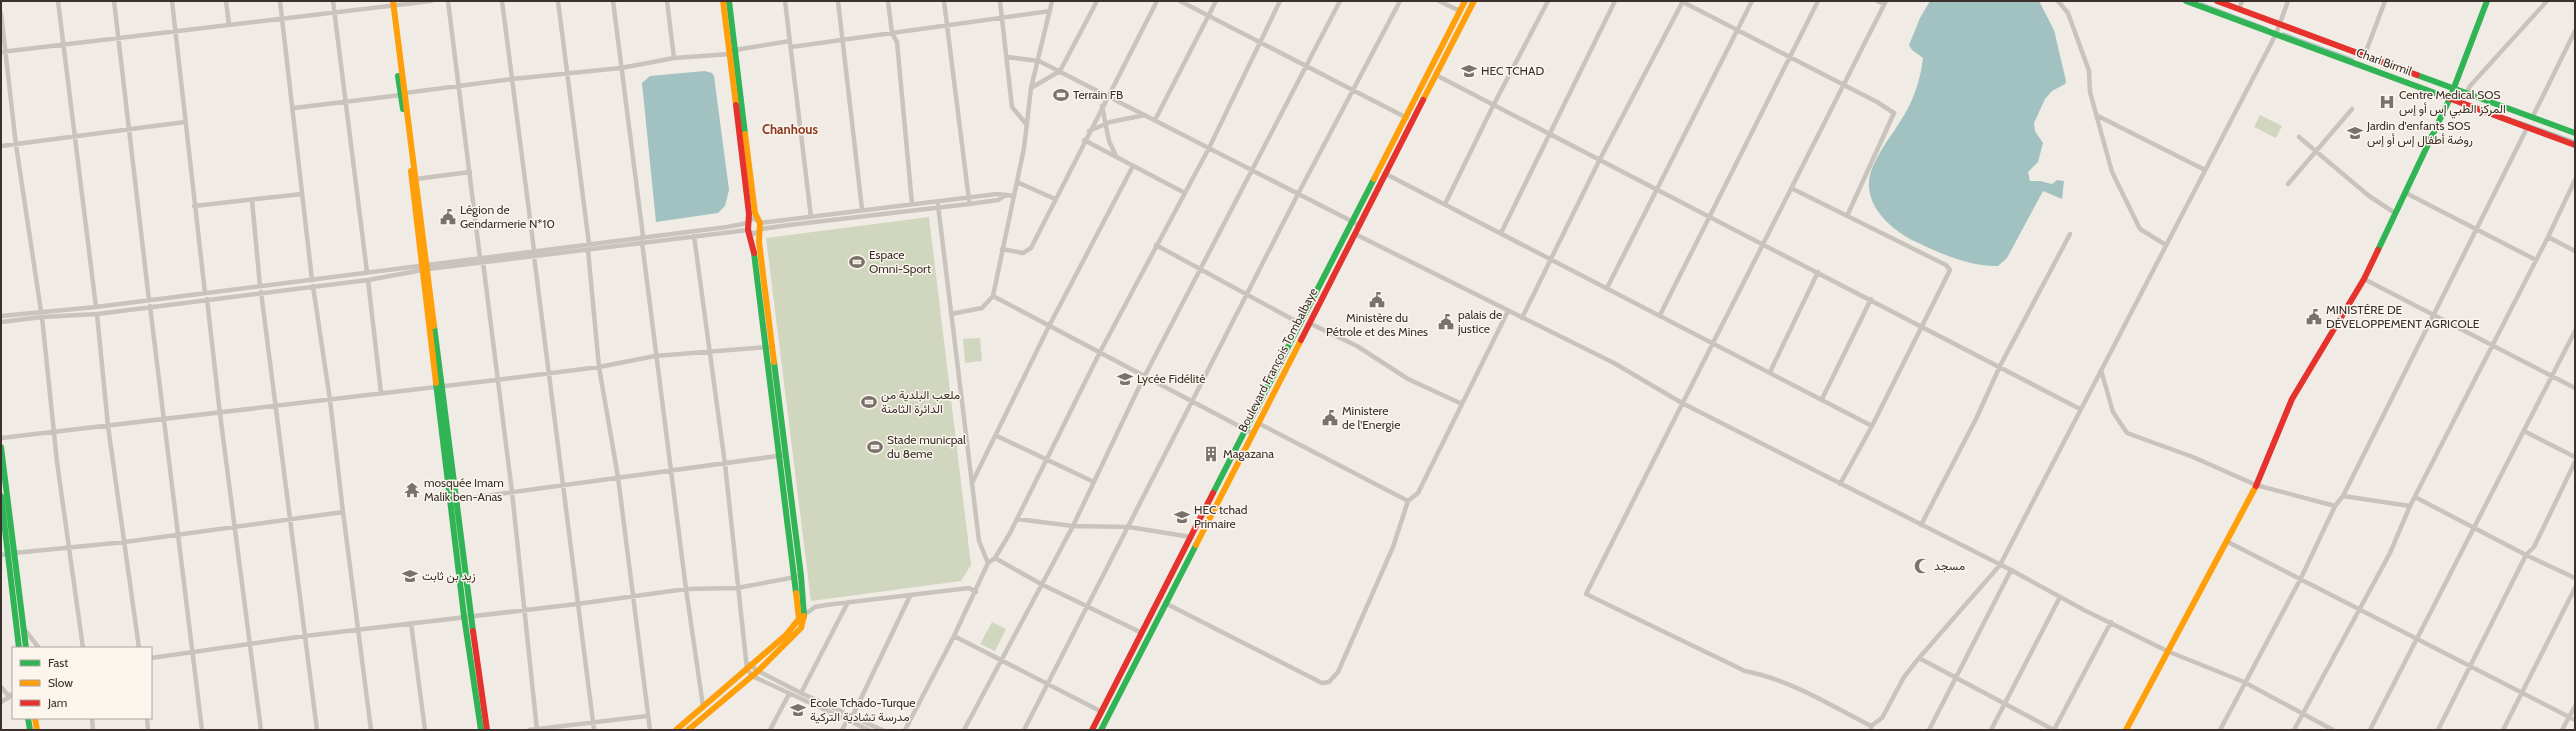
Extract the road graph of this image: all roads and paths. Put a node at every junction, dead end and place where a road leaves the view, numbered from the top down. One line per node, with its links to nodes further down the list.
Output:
1 (58, 1): 66 (street)
2 (114, 1): 62 (street)
3 (172, 1): 60 (street)
4 (226, 1): 55 (street)
5 (280, 1): 54 (street)
6 (333, 1): 51 (street)
7 (431, 1): 45 (street)
8 (448, 1): 82 (street)
9 (502, 1): 80 (street)
10 (558, 1): 78 (street)
11 (613, 1): 76 (street)
12 (667, 1): 73 (street)
13 (723, 1): 69 (street)
14 (729, 1): 69 (street)
15 (785, 1): 64 (street)
16 (838, 1): 63 (street)
17 (888, 1): 61 (street)
18 (944, 1): 56 (street)
19 (1000, 1): 53 (street)
20 (1052, 1): 48 (street)
21 (1097, 1): 77 (street)
22 (1157, 1): 88 (street)
23 (1180, 1): 52 (street)
24 (1216, 1): 52 (street)
25 (1280, 1): 65 (street)
26 (1340, 1): 75 (street)
27 (1400, 1): 85 (street)
28 (1439, 1): 49 (street)
29 (1465, 1): 49 (street, Boulevard François Tombalbaye)
30 (1474, 1): 79 (street, Boulevard François Tombalbaye)
31 (1548, 1): 92 (street)
32 (1615, 1): 107 (street)
33 (1682, 1): 58 (street); 118 (street)
34 (1752, 1): 58 (street)
35 (1818, 1): 72 (street)
36 (1877, 1): 46 (street)
37 (2058, 1): 97 (street)
38 (2186, 1): 57 (street, Chari Birmil)
39 (2217, 1): 47 (street, Chari Birmil)
40 (2242, 1): 47 (street)
41 (2288, 1): 57 (street)
42 (2385, 1): 70 (street)
43 (2487, 1): 84 (street)
44 (2546, 1): 86 (street)
45 (391, 3): 51 (street); 87 (street)
46 (1885, 3): 81 (street)
47 (2239, 9): 57 (street, Chari Birmil)
48 (1050, 11): 53 (street); 74 (street)
49 (1460, 11): 98 (street, Boulevard François Tombalbaye)
50 (1, 13): 68 (street)
51 (334, 13): 54 (street); 91 (street)
52 (1208, 16): 65 (street); 100 (street)
53 (1003, 17): 56 (street); 71 (street)
54 (283, 19): 55 (street); 94 (street)
55 (229, 25): 60 (street)
56 (947, 25): 61 (street); 136 (street)
57 (2278, 29): 70 (street, Chari Birmil); 89 (street, Chari Birmil); 121 (street)
58 (1738, 30): 72 (street); 128 (street)
59 (2575, 31): 99 (street)
60 (175, 32): 62 (street); 101 (street)
61 (892, 33): 63 (street); 140 (street)
62 (119, 38): 66 (street); 105 (street)
63 (843, 40): 67 (street); 145 (street)
64 (790, 41): 67 (street); 69 (street)
65 (1259, 41): 75 (street); 115 (street)
66 (64, 44): 68 (street); 109 (street)
67 (790, 47): 149 (street)
68 (3, 52): 112 (street)
69 (732, 52): 73 (street); 150 (street); 152 (street)
70 (2366, 54): 84 (street, Chari Birmil)
71 (1007, 57): 74 (street); 103 (street)
72 (1790, 57): 81 (street); 147 (street)
73 (674, 58): 76 (street)
74 (1039, 61): 77 (street); 83 (street)
75 (1308, 66): 85 (street); 120 (street)
76 (622, 68): 78 (street); 158 (street)
77 (1060, 71): 83 (street); 88 (street)
78 (567, 74): 80 (street); 162 (street)
79 (1436, 75): 92 (street); 123 (street, Boulevard François Tombalbaye)
80 (512, 78): 82 (street); 166 (street)
81 (1845, 85): 129 (street); 148 (street)
82 (458, 87): 87 (street); 122 (street)
83 (1031, 88): 103 (street)
84 (2454, 88): 86 (street, Chari Birmil); 89 (street)
85 (1353, 91): 98 (street); 133 (street)
86 (2466, 93): 90 (street); 99 (street, Chari Birmil)
87 (403, 94): 91 (street); 124 (street); 174 (street)
88 (1108, 96): 93 (street); 96 (street)
89 (2450, 98): 90 (street, Chari Birmil); 131 (street)
90 (2462, 102): 104 (street, Chari Birmil)
91 (346, 103): 94 (street); 176 (street)
92 (1494, 104): 107 (street); 142 (street)
93 (1102, 106): 102 (street); 106 (street)
94 (294, 108): 132 (street)
95 (2352, 109): 116 (street)
96 (1145, 115): 100 (street); 102 (street)
97 (2098, 116): 121 (street); 165 (street)
98 (1407, 118): 151 (street, Boulevard François Tombalbaye)
99 (2532, 118): 108 (street, Chari Birmil)
100 (1155, 120): 115 (street)
101 (185, 122): 105 (street); 143 (street)
102 (1105, 124): 106 (street); 117 (street)
103 (1027, 125): 126 (street)
104 (2527, 128): 113 (street, Chari Birmil); 154 (street)
105 (130, 129): 109 (street); 190 (street)
106 (1089, 131): 111 (street)
107 (1550, 133): 118 (street); 155 (street)
108 (2575, 133)
109 (75, 135): 112 (street); 192 (street)
110 (2299, 137): 116 (street)
111 (1084, 140): 117 (street); 137 (street)
112 (16, 144): 114 (street); 194 (street)
113 (2575, 145)
114 (1, 146)
115 (1209, 148): 120 (street); 130 (street)
116 (2317, 151): 127 (street); 146 (street)
117 (1121, 159): 119 (street)
118 (1600, 159): 128 (street); 172 (street)
119 (1133, 166): 130 (street); 205 (street)
120 (1253, 170): 133 (street); 175 (street)
121 (2205, 170): 165 (street)
122 (470, 172): 124 (street); 171 (street)
123 (1386, 174): 142 (street); 151 (street, Boulevard François Tombalbaye)
124 (416, 178): 174 (street)
125 (2575, 180): 160 (street)
126 (1017, 182): 135 (street); 137 (street)
127 (2288, 184)
128 (1656, 188): 147 (street); 183 (street)
129 (1792, 189): 148 (street); 163 (street)
130 (1185, 193): 164 (street)
131 (2406, 193): 146 (street); 154 (street)
132 (302, 194): 138 (street); 178 (street)
133 (1298, 194): 151 (street); 186 (street)
134 (1006, 195): 135 (street); 136 (street); 141 (street)
135 (1014, 196): 168 (street)
136 (968, 198): 139 (street); 141 (street)
137 (1055, 199): 168 (street)
138 (252, 200): 143 (street); 181 (street)
139 (937, 201): 140 (street); 144 (street)
140 (912, 204): 145 (street)
141 (969, 204): 144 (street)
142 (1445, 204): 155 (street)
143 (194, 206): 185 (street)
144 (938, 207): 152 (street); 196 (street)
145 (862, 209): 149 (street)
146 (2395, 213): 180 (street)
147 (1709, 215): 163 (street); 197 (street)
148 (1847, 216): 206 (street)
149 (811, 217): 152 (street)
150 (748, 223): 152 (street); 153 (street); 158 (street)
151 (1356, 224): 156 (street, Boulevard François Tombalbaye); 204 (street, Boulevard François Tombalbaye)
152 (760, 226): 153 (street); 210 (street)
153 (748, 230): 159 (street); 210 (street)
154 (2477, 230): 173 (street); 199 (street)
155 (1501, 233): 172 (street)
156 (1355, 234): 193 (street); 203 (street, Boulevard François Tombalbaye)
157 (2070, 234): 215 (street)
158 (643, 236): 162 (street)
159 (694, 236): 161 (street); 211 (street)
160 (2548, 237): 169 (street); 173 (street)
161 (642, 242): 167 (street); 213 (street)
162 (589, 244): 166 (street)
163 (1763, 244): 177 (street); 208 (street)
164 (1156, 245): 175 (street); 212 (street)
165 (2166, 245): 216 (street)
166 (534, 250): 171 (street)
167 (588, 250): 170 (street); 214 (street)
168 (1002, 250): 187 (street)
169 (2575, 250)
170 (534, 256): 171 (street); 218 (street)
171 (481, 260): 174 (street); 221 (street)
172 (1552, 260): 183 (street); 201 (street)
173 (2536, 260): 209 (street)
174 (425, 267): 176 (street); 179 (street); 222 (street)
175 (1202, 270): 186 (street); 220 (street)
176 (367, 272): 178 (street)
177 (1818, 272): 189 (street); 217 (street)
178 (312, 280): 181 (street)
179 (368, 280): 182 (street); 224 (street)
180 (2364, 280): 199 (street); 254 (street)
181 (260, 286): 185 (street)
182 (313, 286): 184 (street); 226 (street)
183 (1607, 288): 197 (street)
184 (261, 292): 188 (street); 229 (street)
185 (205, 293): 190 (street)
186 (1248, 295): 204 (street); 227 (street)
187 (993, 296): 196 (street); 205 (street)
188 (207, 299): 191 (street); 232 (street)
189 (1871, 299): 206 (street); 225 (street)
190 (149, 300): 192 (street)
191 (150, 306): 195 (street); 233 (street)
192 (96, 307): 194 (street)
193 (1508, 310): 201 (street); 230 (street)
194 (41, 311): 198 (street)
195 (97, 314): 200 (street); 235 (street)
196 (950, 314): 252 (street)
197 (1660, 315): 208 (street)
198 (1, 316)
199 (2434, 316): 209 (street); 258 (street)
200 (42, 317): 202 (street); 239 (street)
201 (1522, 318): 228 (street)
202 (1, 322)
203 (1309, 323): 230 (street); 234 (street, Boulevard François Tombalbaye)
204 (1301, 324): 237 (street, Boulevard François Tombalbaye)
205 (1049, 326): 212 (street); 241 (street)
206 (1923, 327): 215 (street); 236 (street)
207 (2575, 331): 219 (street)
208 (1714, 344): 217 (street); 228 (street)
209 (2492, 346): 219 (street); 259 (street)
210 (769, 347): 211 (street); 244 (street)
211 (711, 352): 213 (street); 248 (street)
212 (1100, 352): 220 (street); 246 (street)
213 (656, 356): 214 (street); 249 (street)
214 (599, 366): 218 (street); 250 (street)
215 (2000, 366): 231 (street); 268 (street)
216 (2101, 370): 231 (street); 254 (street)
217 (1770, 372): 225 (street)
218 (548, 373): 221 (street); 255 (street)
219 (2552, 376): 223 (street); 238 (street)
220 (1145, 377): 227 (street); 251 (street)
221 (496, 380): 222 (street); 256 (street)
222 (440, 387): 224 (street); 260 (street); 303 (street)
223 (2575, 388)
224 (382, 393): 226 (street)
225 (1822, 399): 236 (street)
226 (330, 400): 229 (street); 264 (street)
227 (1193, 402): 237 (street); 269 (street)
228 (1682, 403): 253 (street); 351 (street)
229 (276, 404): 232 (street); 265 (street)
230 (1462, 404): 261 (street)
231 (2080, 409): 281 (street)
232 (220, 414): 233 (street); 270 (street)
233 (163, 419): 235 (street); 272 (street)
234 (1258, 423): 240 (street, Boulevard François Tombalbaye); 261 (street)
235 (108, 426): 239 (street); 275 (street)
236 (1872, 426): 253 (street)
237 (1246, 429): 240 (street); 273 (street, Boulevard François Tombalbaye)
238 (2524, 431): 245 (street); 271 (street)
239 (54, 433): 242 (street); 276 (street)
240 (1252, 433): 296 (street, Boulevard François Tombalbaye)
241 (997, 436): 246 (street); 252 (street)
242 (1, 438)
243 (1, 447): 277 (street)
244 (782, 456): 248 (street); 284 (street)
245 (2575, 457)
246 (1046, 460): 251 (street); 266 (street)
247 (2575, 462): 278 (street)
248 (725, 464): 249 (street); 288 (street)
249 (670, 470): 250 (street); 290 (street)
250 (618, 477): 255 (street); 292 (street)
251 (1094, 482): 267 (street)
252 (972, 483): 280 (street)
253 (1840, 484): 268 (street)
254 (2256, 485): 262 (street); 274 (street)
255 (562, 486): 256 (street); 297 (street)
256 (512, 492): 260 (street); 299 (street)
257 (1, 496): 277 (street)
258 (2343, 496): 262 (street); 263 (street)
259 (2415, 497): 263 (street); 271 (street)
260 (455, 500): 301 (street)
261 (1408, 501): 296 (street)
262 (2336, 506): 285 (street)
263 (2410, 506): 300 (street)
264 (342, 512): 265 (street); 307 (street)
265 (292, 518): 270 (street); 309 (street)
266 (1017, 519): 267 (street); 279 (street)
267 (1073, 526): 269 (street); 287 (street)
268 (1921, 526): 281 (street)
269 (1129, 527): 273 (street); 298 (street)
270 (235, 528): 272 (street); 312 (street)
271 (2475, 528): 278 (street); 311 (street)
272 (178, 534): 275 (street); 319 (street)
273 (1191, 537): 308 (street, Boulevard François Tombalbaye)
274 (2226, 541): 285 (street); 318 (street)
275 (125, 542): 276 (street); 317 (street)
276 (68, 547): 277 (street); 316 (street)
277 (8, 554): 282 (street)
278 (2526, 555): 286 (street); 324 (street)
279 (995, 558): 280 (street); 287 (street)
280 (988, 563): 291 (street)
281 (2000, 565): 283 (street); 321 (street)
282 (13, 569): 306 (street); 313 (street)
283 (2011, 570): 294 (street); 327 (street)
284 (798, 577): 288 (street); 302 (street); 323 (street)
285 (2301, 578): 300 (street); 328 (street)
286 (2575, 578)
287 (1041, 584): 298 (street); 322 (street)
288 (738, 588): 290 (street); 323 (street)
289 (2575, 588): 331 (street)
290 (686, 589): 292 (street); 337 (street)
291 (976, 592): 293 (street); 310 (street)
292 (632, 596): 297 (street); 342 (street)
293 (910, 596): 295 (street); 341 (street)
294 (2060, 597): 304 (street); 336 (street)
295 (848, 602): 302 (street); 332 (street)
296 (1165, 603): 377 (street, Boulevard François Tombalbaye)
297 (577, 604): 299 (street); 350 (street)
298 (1088, 606): 308 (street); 329 (street)
299 (525, 610): 301 (street); 352 (street)
300 (2360, 610): 311 (street); 340 (street)
301 (471, 615): 303 (street); 363 (street)
302 (804, 615): 325 (street)
303 (464, 616): 305 (street); 362 (street)
304 (2111, 622): 318 (street); 380 (street)
305 (411, 623): 307 (street); 361 (street)
306 (23, 627): 314 (street); 315 (street)
307 (357, 630): 309 (street); 360 (street)
308 (1142, 633): 339 (street, Boulevard François Tombalbaye)
309 (305, 636): 312 (street); 359 (street)
310 (954, 636): 322 (street); 373 (street)
311 (2416, 638): 324 (street); 385 (street)
312 (250, 644): 319 (street); 358 (street)
313 (19, 647)
314 (26, 647)
315 (38, 647)
316 (83, 647)
317 (140, 647)
318 (2167, 651): 328 (street); 381 (street)
319 (194, 652): 320 (street); 357 (street)
320 (152, 658)
321 (1919, 658): 327 (street); 351 (street)
322 (1000, 661): 329 (street); 374 (street)
323 (749, 665): 325 (street); 326 (street); 337 (street)
324 (2471, 667): 331 (street); 386 (street)
325 (758, 671): 326 (street); 332 (street)
326 (752, 676): 333 (street); 368 (street)
327 (1956, 678): 336 (street); 378 (street)
328 (2244, 682): 340 (street); 382 (street)
329 (1047, 685): 339 (street); 375 (street)
330 (1, 688): 334 (street)
331 (2522, 692): 343 (street); 387 (street)
332 (801, 693): 341 (street)
333 (789, 694): 347 (street); 369 (street)
334 (12, 696): 335 (street)
335 (1, 702)
336 (2005, 703): 379 (street); 380 (street)
337 (703, 706): 367 (street)
338 (2575, 706): 343 (street)
339 (1102, 712): 376 (street, Boulevard François Tombalbaye)
340 (2302, 714): 383 (street); 384 (street)
341 (853, 715): 372 (street)
342 (647, 716): 350 (street); 366 (street)
343 (2569, 717): 349 (street); 388 (street)
344 (28, 719): 353 (street)
345 (92, 719): 355 (street)
346 (147, 719): 356 (street)
347 (848, 719): 370 (street); 371 (street)
348 (37, 720): 354 (street)
349 (2575, 720)
350 (594, 722): 352 (street); 365 (street)
351 (1871, 728)
352 (537, 729): 364 (street)
353 (30, 730)
354 (37, 730)
355 (93, 730)
356 (148, 730)
357 (202, 730)
358 (261, 730)
359 (317, 730)
360 (371, 730)
361 (425, 730)
362 (480, 730)
363 (487, 730)
364 (529, 730)
365 (594, 730)
366 (650, 730)
367 (676, 730)
368 (688, 730)
369 (770, 730)
370 (842, 730)
371 (868, 730)
372 (882, 730)
373 (905, 730)
374 (964, 730)
375 (1024, 730)
376 (1092, 730)
377 (1102, 730)
378 (1929, 730)
379 (1991, 730)
380 (2054, 730)
381 (2126, 730)
382 (2220, 730)
383 (2294, 730)
384 (2333, 730)
385 (2370, 730)
386 (2438, 730)
387 (2503, 730)
388 (2562, 730)

